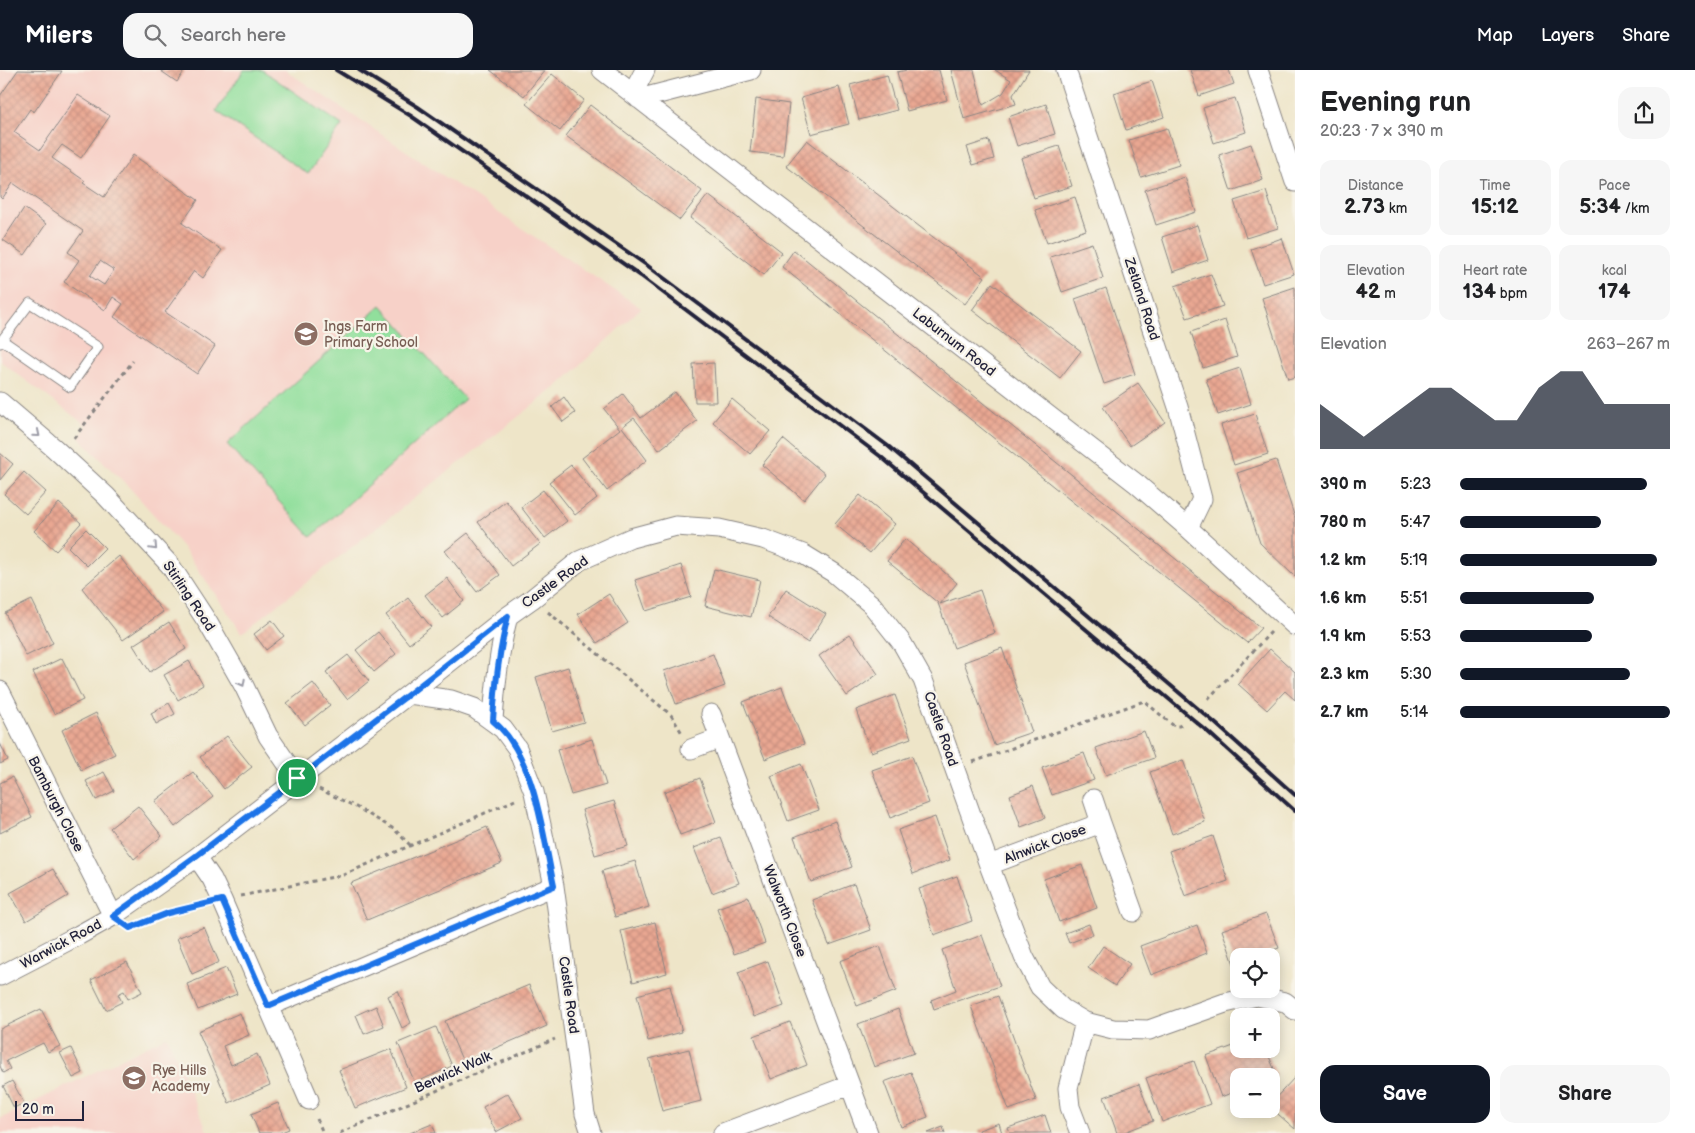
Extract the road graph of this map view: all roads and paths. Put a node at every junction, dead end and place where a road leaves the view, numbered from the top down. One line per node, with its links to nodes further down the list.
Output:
1 (602, 70): 6 (street, Laburnum Road)
2 (645, 70): 6 (street)
3 (751, 70): 6 (street)
4 (1066, 70): 12 (street, Zetland Road)
5 (1258, 70): 7 (street)
6 (636, 96): 12 (street, Laburnum Road)
7 (1295, 182)
8 (1, 342): 8 (lane)
9 (132, 361): 11 (path)
10 (0, 402): 11 (street, Stirling Road, one-way to 11)
11 (62, 455): 25 (street, Stirling Road, one-way to 25)
12 (1188, 528): 15 (street, Laburnum Road)
13 (532, 599): 14 (street, Castle Road); 23 (path); 24 (street, Castle Road)
14 (508, 616): 17 (street, Castle Road); 20 (street, Castle Road)
15 (1290, 622): 18 (path)
16 (0, 691): 35 (street, Bamburgh Close)
17 (409, 694): 20 (street, Castle Road); 25 (street, Warwick Road)
18 (1208, 699)
19 (712, 714): 22 (street, Walworth Close)
20 (493, 721): 26 (street, Castle Road)
21 (1184, 723): 24 (path)
22 (720, 738): 23 (street); 41 (street, Walworth Close)
23 (691, 749)
24 (955, 769): 31 (street, Castle Road)
25 (297, 778): 29 (path); 30 (street, Warwick Road)
26 (534, 792): 29 (path); 32 (street, Castle Road)
27 (1093, 799): 28 (street, Alnwick Close)
28 (1101, 823): 31 (street, Alnwick Close); 34 (street, Alnwick Close)
29 (411, 846): 33 (path)
30 (196, 856): 33 (street); 35 (street, Warwick Road)
31 (988, 865): 39 (street, Castle Road)
32 (554, 886): 37 (street); 40 (street, Castle Road)
33 (222, 900): 35 (path); 37 (street)
34 (1133, 912)
35 (113, 916): 36 (street, Warwick Road)
36 (0, 976)
37 (268, 1006): 42 (street)
38 (1295, 1010): 39 (street, Castle Road)
39 (1085, 1022): 47 (street)
40 (574, 1031): 43 (path, Berwick Walk); 44 (street, Castle Road)
41 (850, 1085): 45 (street); 46 (street, Walworth Close)
42 (309, 1100)
43 (340, 1133)
44 (591, 1133)
45 (723, 1133)
46 (868, 1133)
47 (1080, 1133)

